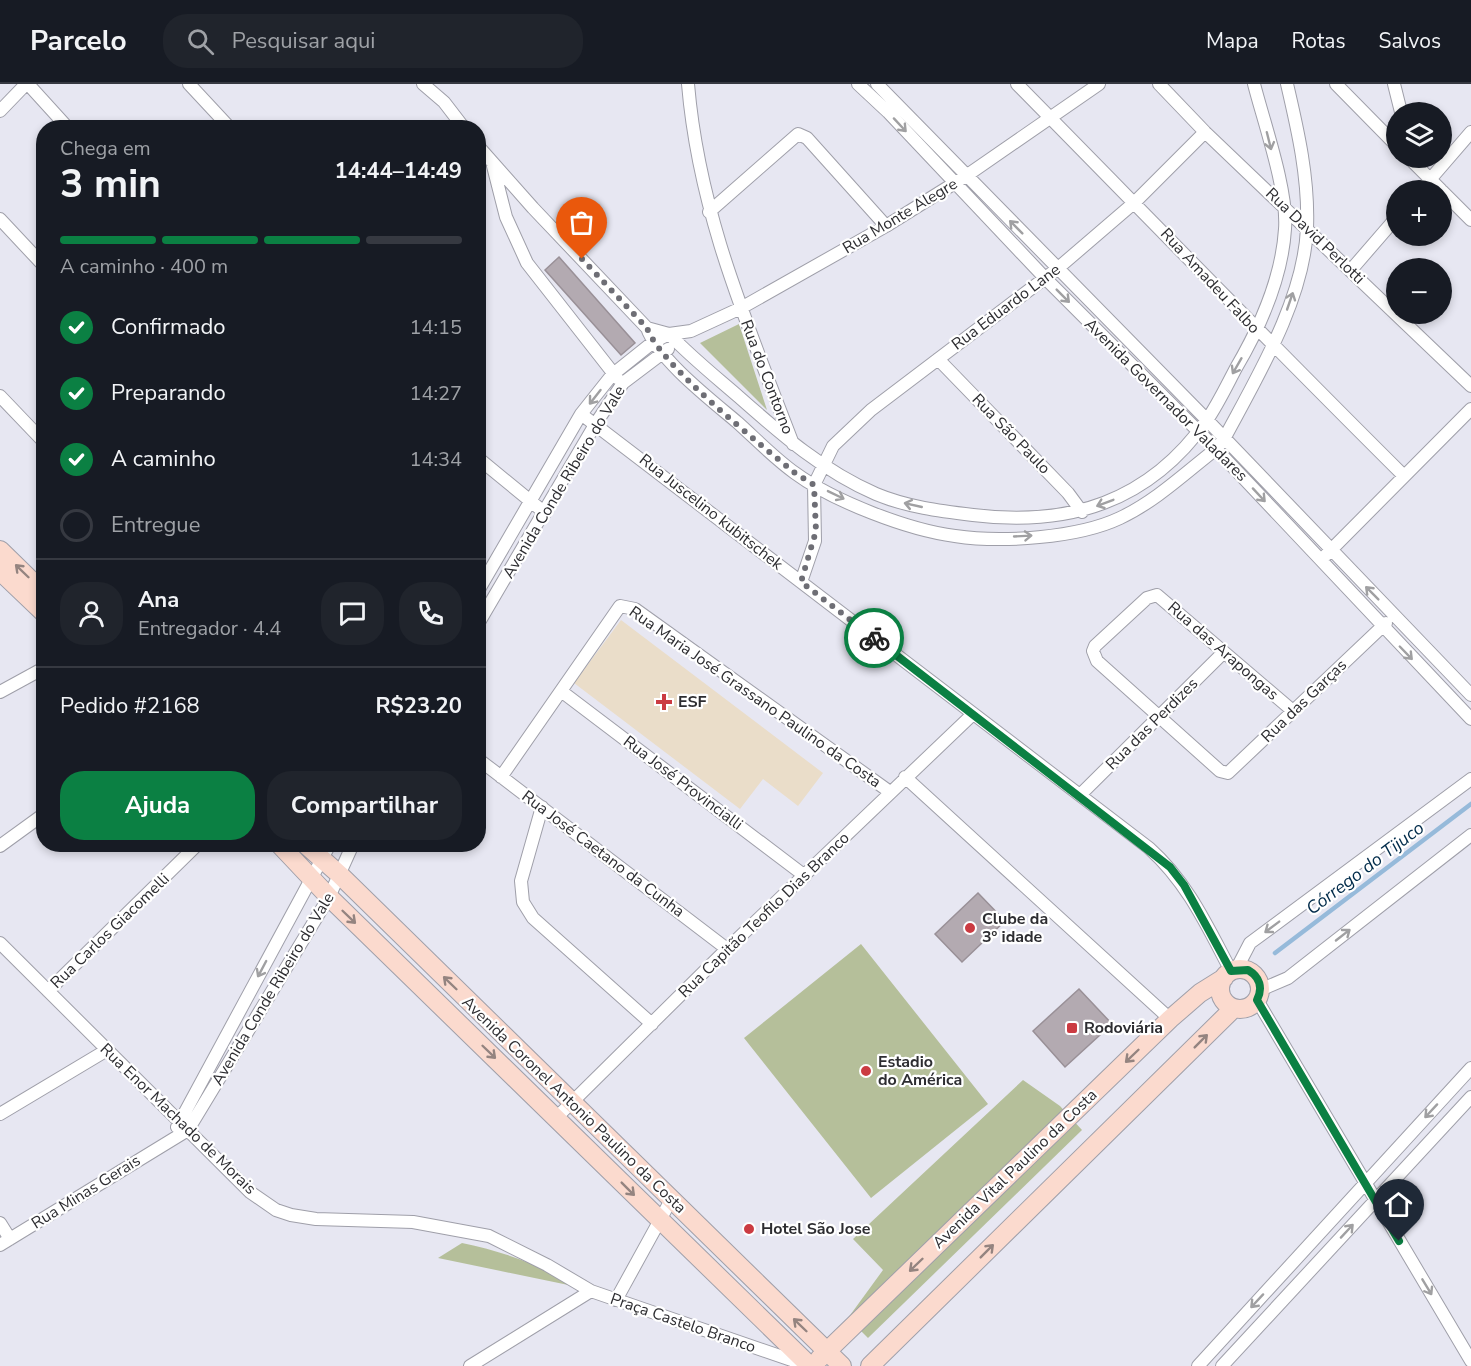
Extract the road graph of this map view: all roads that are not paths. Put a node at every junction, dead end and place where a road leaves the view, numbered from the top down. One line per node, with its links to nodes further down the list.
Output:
1 (27, 84): 15 (street); 17 (street)
2 (189, 84): 18 (street)
3 (423, 84): 19 (street)
4 (688, 84): 32 (street, Rua do Contorno)
5 (858, 84): 28 (street, Avenida Governador Valadares, one-way to 28)
6 (877, 84): 26 (street, Avenida Governador Valadares)
7 (1017, 84): 16 (street, Rua Amadeu Falbo)
8 (1099, 84): 16 (street, Rua Monte Alegre)
9 (1159, 84): 20 (street, Rua David Perlotti)
10 (1254, 84): 31 (street, one-way to 31)
11 (1287, 84): 36 (street)
12 (1336, 84): 22 (street)
13 (1394, 84): 14 (street)
14 (1398, 102)
15 (0, 111)
16 (1049, 117): 26 (street, Rua Monte Alegre); 29 (street, Rua Amadeu Falbo)
17 (61, 120)
18 (223, 120)
19 (458, 120)
20 (1205, 132): 29 (street, Rua Eduardo Lane); 31 (street, Rua David Perlotti)
21 (1471, 132): 27 (street)
22 (1386, 135)
23 (486, 155): 24 (street)
24 (492, 162): 43 (street); 52 (street)
25 (1420, 168): 27 (street)
26 (966, 176): 28 (street, Rua Monte Alegre); 39 (street, Avenida Governador Valadares, one-way to 26)
27 (1430, 180)
28 (954, 183): 35 (street, Rua Monte Alegre); 41 (street, Avenida Governador Valadares)
29 (1135, 202): 39 (street, Rua Eduardo Lane); 45 (street, Rua Amadeu Falbo)
30 (1452, 202): 34 (street)
31 (1285, 207): 36 (street, Rua David Perlotti); 45 (street)
32 (709, 212): 35 (street); 42 (street, Rua do Contorno)
33 (0, 219): 38 (street)
34 (1471, 220)
35 (886, 226): 42 (street, Rua Monte Alegre)
36 (1307, 230): 40 (street, Rua David Perlotti); 49 (street, one-way to 36)
37 (1386, 230): 40 (street)
38 (36, 257)
39 (1057, 269): 41 (street, Rua Eduardo Lane); 58 (street, Avenida Governador Valadares)
40 (1351, 270): 54 (street, Rua David Perlotti)
41 (1045, 278): 51 (street, Rua Eduardo Lane); 60 (street, Avenida Governador Valadares, one-way to 60)
42 (741, 308): 44 (street, Rua Monte Alegre); 63 (street, Rua do Contorno)
43 (647, 328): 46 (street); 47 (street)
44 (691, 331): 46 (street, Rua Monte Alegre); 48 (street, Rua Monte Alegre)
45 (1257, 332): 49 (street, Rua Amadeu Falbo); 58 (street, one-way to 58)
46 (669, 334): 47 (street, Rua Monte Alegre); 48 (street)
47 (652, 343): 50 (street); 52 (street, Avenida Conde Ribeiro do Vale)
48 (679, 344): 50 (street, Rua Monte Alegre); 63 (street)
49 (1274, 347): 62 (street); 66 (street, Rua Amadeu Falbo)
50 (662, 352): 53 (street, Avenida Conde Ribeiro do Vale); 67 (street)
51 (938, 359): 65 (street, Rua Eduardo Lane); 69 (street, Rua São Paulo)
52 (612, 375): 53 (street); 57 (street, Avenida Conde Ribeiro do Vale, one-way to 57)
53 (623, 383): 59 (street, Avenida Conde Ribeiro do Vale)
54 (1471, 386)
55 (0, 396): 61 (street)
56 (1471, 409): 66 (street)
57 (581, 414): 59 (street, Rua Juscelino kubitschek); 68 (street, Avenida Conde Ribeiro do Vale)
58 (1207, 420): 60 (street); 62 (street, Avenida Governador Valadares)
59 (596, 423): 70 (street, Avenida Conde Ribeiro do Vale); 76 (street, Rua Juscelino kubitschek)
60 (1198, 431): 62 (street, Avenida Governador Valadares); 69 (street, one-way to 69)
61 (36, 433)
62 (1220, 444): 67 (street, one-way to 62); 72 (street, Avenida Governador Valadares); 73 (street, Avenida Governador Valadares, one-way to 73)
63 (794, 445): 65 (street)
64 (486, 465): 68 (street)
65 (821, 466): 67 (street, Rua Eduardo Lane); 69 (street, one-way to 65)
66 (1404, 476): 72 (street)
67 (814, 485): 76 (street)
68 (529, 502): 70 (street); 75 (street, Avenida Conde Ribeiro do Vale)
69 (1082, 512)
70 (545, 513): 79 (street, Avenida Conde Ribeiro do Vale)
71 (0, 550): 77 (street, one-way to 71)
72 (1331, 551): 73 (street); 80 (street, Avenida Governador Valadares, one-way to 72)
73 (1320, 562): 81 (street, Avenida Governador Valadares)
74 (0, 571): 78 (street)
75 (486, 577)
76 (801, 582): 88 (street, Rua Juscelino kubitschek)
77 (36, 584)
78 (36, 605)
79 (486, 611)
80 (1394, 615): 81 (street, Rua das Garças); 86 (street, Avenida Governador Valadares)
81 (1381, 627): 87 (street, Rua das Garças); 90 (street, Avenida Governador Valadares, one-way to 90)
82 (1224, 652): 87 (street, Rua das Arapongas); 89 (street, Rua das Perdizes); 89 (street, Rua das Arapongas)
83 (36, 672): 85 (street)
84 (561, 691): 92 (street); 95 (street, Rua Maria José Grassano Paulino da Costa); 106 (street, Rua José Provincialli)
85 (0, 692)
86 (1471, 695)
87 (1293, 711): 89 (street, Rua das Garças)
88 (973, 714): 93 (street, Rua Capitão Teofilo Dias Branco); 96 (street, Rua Juscelino kubitschek)
89 (1160, 717): 96 (street, Rua das Perdizes)
90 (1471, 719)
91 (486, 765): 92 (street, Rua José Caetano da Cunha)
92 (501, 777): 97 (street, Rua José Caetano da Cunha)
93 (905, 777): 95 (street, Rua Capitão Teofilo Dias Branco); 119 (street)
94 (1471, 780): 113 (street, Avenida Vital Paulino da Costa, one-way to 113)
95 (890, 792): 106 (street, Rua Capitão Teofilo Dias Branco)
96 (1080, 795): 113 (street, Rua Juscelino kubitschek)
97 (542, 807): 112 (street, Rua José Caetano da Cunha); 120 (street)
98 (36, 820): 100 (street)
99 (1471, 835): 115 (street, one-way to 99)
100 (0, 846)
101 (190, 852): 114 (street, Rua Carlos Giacomelli)
102 (286, 852): 107 (street, Avenida Coronel Antonio Paulino da Costa)
103 (326, 852): 105 (street, Avenida Coronel Antonio Paulino da Costa); 107 (street, Avenida Conde Ribeiro do Vale)
104 (350, 852): 105 (street, Avenida Conde Ribeiro do Vale)
105 (340, 875): 108 (street, Avenida Conde Ribeiro do Vale); 124 (street, Avenida Coronel Antonio Paulino da Costa, one-way to 105)
106 (805, 876): 112 (street, Rua Capitão Teofilo Dias Branco)
107 (311, 879): 108 (street, Avenida Coronel Antonio Paulino da Costa); 109 (street, Avenida Conde Ribeiro do Vale)
108 (329, 897): 111 (street, Avenida Conde Ribeiro do Vale); 126 (street, Avenida Coronel Antonio Paulino da Costa, one-way to 126)
109 (280, 934): 111 (street); 116 (street, Avenida Conde Ribeiro do Vale, one-way to 116)
110 (0, 943): 114 (street, Rua Enor Machado de Morais)
111 (299, 947): 118 (street, Avenida Conde Ribeiro do Vale)
112 (727, 949): 120 (street, Rua Capitão Teofilo Dias Branco)
113 (1230, 973): 115 (street); 117 (street); 119 (street, Avenida Vital Paulino da Costa)
114 (48, 991): 121 (street, Rua Enor Machado de Morais)
115 (1259, 995): 117 (street); 128 (street)
116 (242, 1005): 118 (street); 127 (street, Avenida Conde Ribeiro do Vale)
117 (1234, 1008): 147 (street, one-way to 117)
118 (258, 1015): 127 (street, Avenida Conde Ribeiro do Vale)
119 (1170, 1019): 142 (street, Avenida Vital Paulino da Costa, one-way to 142)
120 (652, 1024): 124 (street, Rua Capitão Teofilo Dias Branco)
121 (107, 1050): 125 (street); 127 (street, Rua Enor Machado de Morais)
122 (1471, 1068): 128 (street, one-way to 128)
123 (1471, 1097): 130 (street)
124 (572, 1103): 126 (street, Rua Capitão Teofilo Dias Branco); 129 (street, Avenida Coronel Antonio Paulino da Costa)
125 (0, 1114)
126 (557, 1117): 131 (street, Avenida Coronel Antonio Paulino da Costa, one-way to 131)
127 (183, 1126): 133 (street, Rua Minas Gerais); 139 (street, Rua Enor Machado de Morais)
128 (1365, 1184): 130 (street); 134 (street)
129 (671, 1200): 131 (street); 136 (street, Avenida Coronel Antonio Paulino da Costa)
130 (1375, 1201): 135 (street, one-way to 130); 143 (street, one-way to 143)
131 (660, 1220): 138 (street, Avenida Coronel Antonio Paulino da Costa); 141 (street)
132 (0, 1222): 133 (street)
133 (5, 1242)
134 (1309, 1245): 135 (street); 137 (street)
135 (1323, 1257): 140 (street)
136 (743, 1269): 138 (street); 142 (street, Avenida Coronel Antonio Paulino da Costa, one-way to 136)
137 (1275, 1282): 140 (street); 148 (street, one-way to 148)
138 (728, 1286): 145 (street, Avenida Coronel Antonio Paulino da Costa)
139 (591, 1292): 141 (street, Praça Castelo Branco); 144 (street)
140 (1288, 1294): 149 (street)
141 (616, 1300): 145 (street, Praça Castelo Branco)
142 (827, 1351): 145 (street, Avenida Vital Paulino da Costa); 146 (street, Avenida Coronel Antonio Paulino da Costa)
143 (1471, 1360)
144 (470, 1366)
145 (810, 1366)
146 (842, 1366)
147 (870, 1366)
148 (1198, 1366)
149 (1222, 1366)

